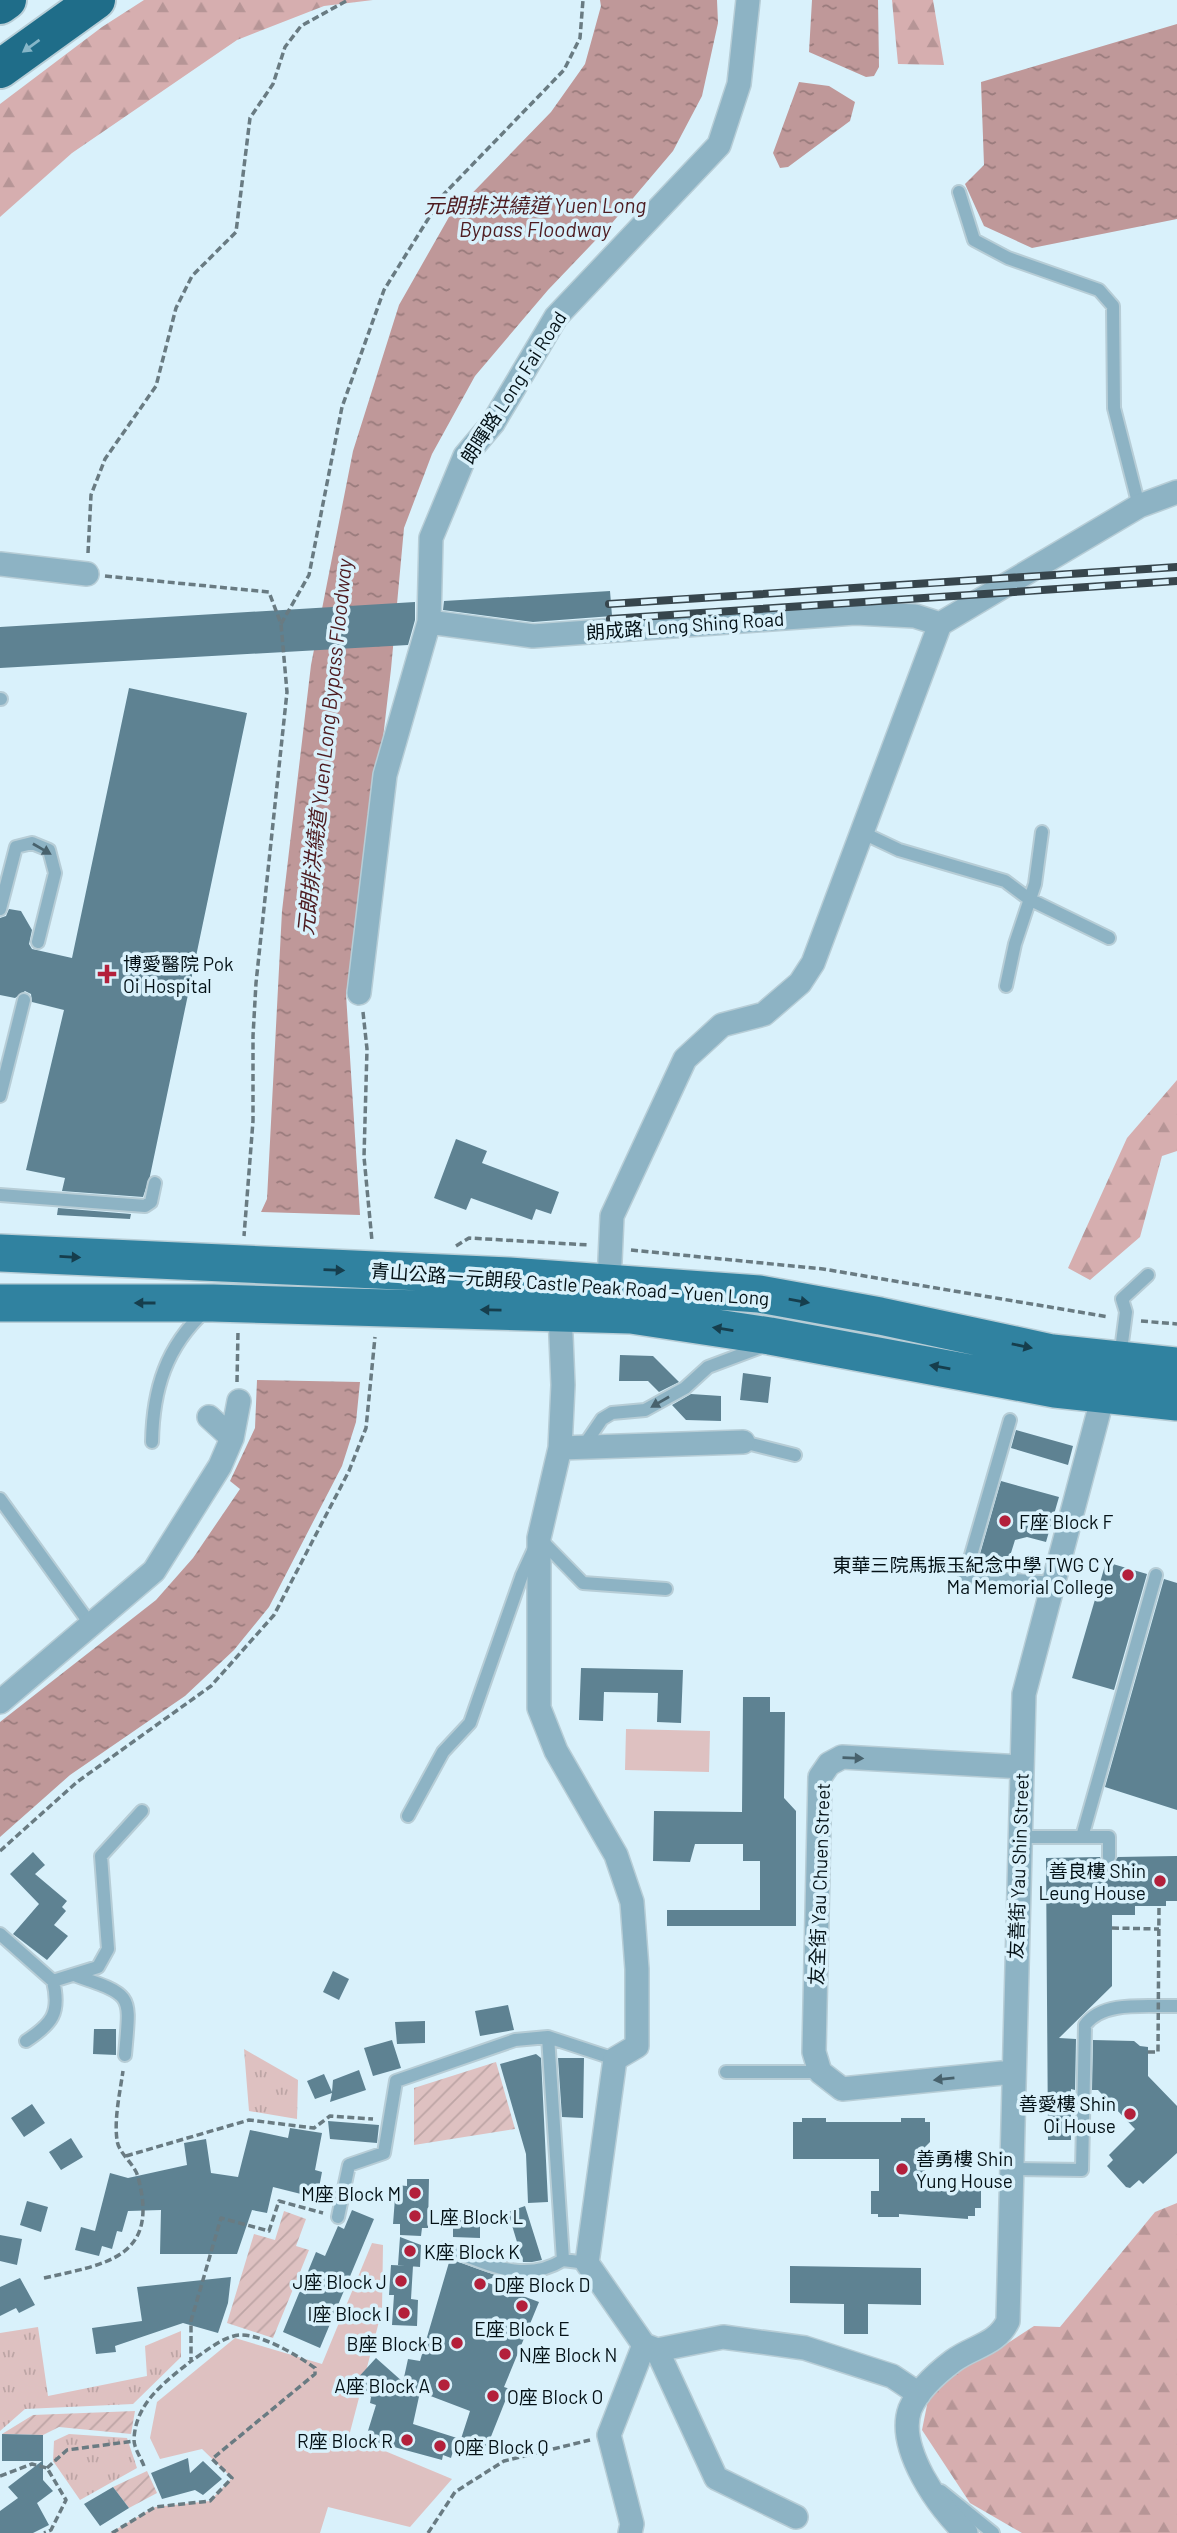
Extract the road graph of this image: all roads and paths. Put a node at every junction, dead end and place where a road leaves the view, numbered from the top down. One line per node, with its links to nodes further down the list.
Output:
1 (7, 0): 6 (highway)
2 (96, 0): 7 (highway, one-way to 7)
3 (348, 0): 12 (path)
4 (583, 0): 14 (path)
5 (748, 0): 13 (street, 朗暉路 Long Fai Road)
6 (0, 5)
7 (0, 69)
8 (959, 192): 10 (lane)
9 (1177, 492): 10 (street)
10 (1139, 506): 15 (street)
11 (0, 564): 12 (street)
12 (87, 574): 14 (path)
13 (429, 622): 15 (street, 朗成路 Long Shing Road); 23 (street, 朗暉路 Long Fai Road)
14 (281, 624): 28 (path)
15 (940, 624): 16 (street)
16 (861, 832): 18 (lane); 33 (street)
17 (1042, 832): 18 (lane)
18 (1029, 899): 20 (lane); 22 (lane)
19 (0, 909): 21 (lane, one-way to 21)
20 (1109, 938)
21 (38, 942)
22 (1006, 986)
23 (359, 993): 30 (path)
24 (24, 1000): 25 (lane)
25 (0, 1094)
26 (155, 1183): 27 (lane)
27 (0, 1195)
28 (244, 1236)
29 (588, 1239): 33 (path)
30 (385, 1244)
31 (454, 1248): 33 (path)
32 (0, 1254): 33 (main road, 青山公路－元朗段 Castle Peak Road – Yuen Long, one-way to 33)
33 (598, 1256): 38 (path); 42 (main road, 青山公路－元朗段 Castle Peak Road – Yuen Long, one-way to 42)
34 (1148, 1275): 38 (lane)
35 (0, 1303): 37 (main road, 青山公路－元朗段 Castle Peak Road – Yuen Long, one-way to 35)
36 (560, 1312): 37 (main road, 青山公路－元朗段 Castle Peak Road – Yuen Long, one-way to 37); 41 (main road, 青山公路－元朗段 Castle Peak Road – Yuen Long, one-way to 36); 53 (street)
37 (226, 1316): 44 (path); 50 (lane)
38 (1125, 1319): 39 (path); 42 (lane)
39 (1177, 1324)
40 (375, 1338): 67 (path)
41 (784, 1338): 45 (main road, 青山公路－元朗段 Castle Peak Road – Yuen Long, one-way to 41); 52 (lane, one-way to 52)
42 (1120, 1362): 43 (main road, 青山公路－元朗段 Castle Peak Road – Yuen Long)
43 (1177, 1366)
44 (238, 1393): 49 (street)
45 (1103, 1395): 46 (main road, 青山公路－元朗段 Castle Peak Road – Yuen Long); 58 (street, 友善街 Yau Shin Street)
46 (1177, 1402)
47 (209, 1417): 49 (street)
48 (1010, 1420): 58 (lane)
49 (232, 1438): 60 (street)
50 (152, 1442)
51 (743, 1442): 52 (street); 54 (lane)
52 (583, 1447): 53 (street)
53 (560, 1448): 56 (street)
54 (795, 1455)
55 (0, 1499): 60 (lane)
56 (539, 1538): 59 (lane); 64 (lane); 80 (street)
57 (1156, 1575): 66 (lane)
58 (1052, 1583): 62 (street, 友善街 Yau Shin Street)
59 (666, 1589)
60 (91, 1625): 61 (street)
61 (0, 1702)
62 (1021, 1767): 65 (street, 友善街 Yau Shin Street); 82 (street, 友全街 Yau Chuen Street, one-way to 62)
63 (142, 1811): 73 (lane)
64 (408, 1816)
65 (1019, 1837): 66 (lane); 83 (street, 友善街 Yau Shin Street)
66 (1082, 1837): 68 (lane)
67 (0, 1852)
68 (1109, 1857)
69 (1158, 1906): 71 (path, bridge)
70 (1112, 1928): 71 (path)
71 (1158, 1929): 78 (path, bridge)
72 (0, 1934): 74 (lane)
73 (77, 1976): 74 (lane); 79 (lane)
74 (53, 1981): 77 (lane)
75 (1177, 2006): 86 (lane)
76 (548, 2037): 80 (lane); 84 (lane); 89 (lane)
77 (26, 2041)
78 (1148, 2052)
79 (125, 2055): 85 (path)
80 (615, 2059): 90 (street)
81 (726, 2072): 82 (lane)
82 (820, 2072): 83 (street, one-way to 82)
83 (1012, 2072): 86 (street, 友善街 Yau Shin Street)
84 (389, 2120): 85 (path); 87 (lane)
85 (126, 2156): 91 (path)
86 (1011, 2169): 94 (street, 友善街 Yau Shin Street)
87 (338, 2217): 93 (path)
88 (445, 2248): 89 (lane)
89 (563, 2260): 90 (lane)
90 (587, 2263): 92 (street)
91 (44, 2278)
92 (650, 2347): 94 (street); 95 (street); 101 (street)
93 (191, 2361): 96 (path); 103 (path)
94 (919, 2394): 99 (street)
95 (609, 2435): 104 (path); 105 (street)
96 (134, 2441): 97 (path); 98 (path)
97 (144, 2466)
98 (47, 2468): 100 (path); 102 (path)
99 (922, 2475): 106 (street); 107 (lane)
100 (0, 2476)
101 (796, 2517)
102 (44, 2533)
103 (112, 2533)
104 (428, 2533)
105 (630, 2533)
106 (966, 2533)
107 (993, 2533)

